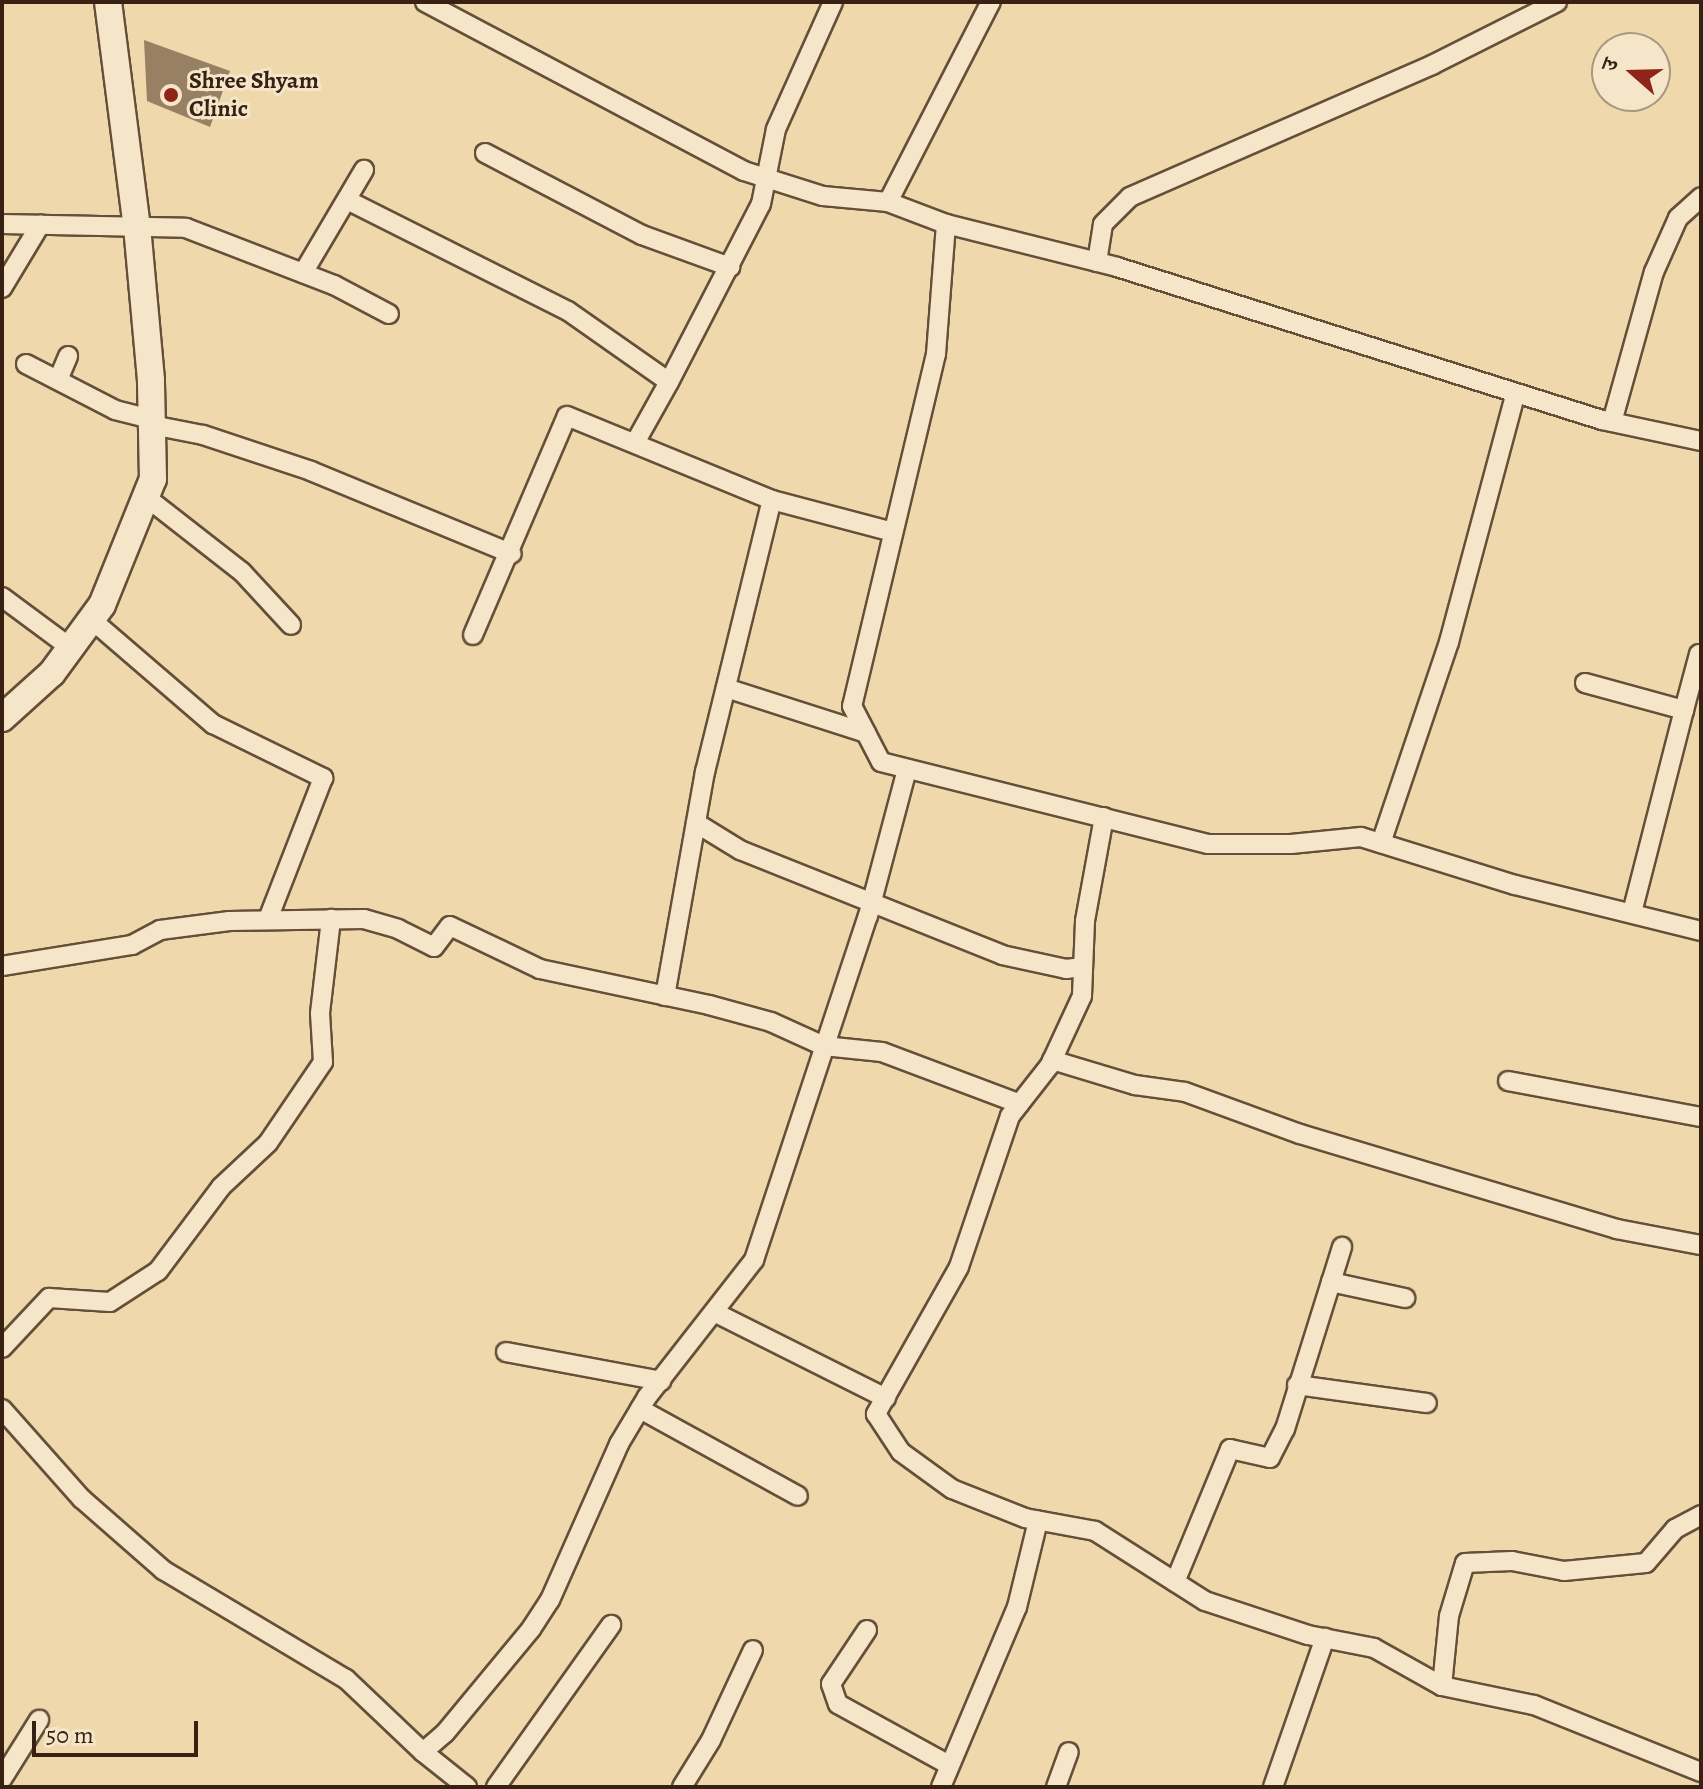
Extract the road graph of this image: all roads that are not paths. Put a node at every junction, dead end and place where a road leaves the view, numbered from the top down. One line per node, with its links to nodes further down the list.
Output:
1 (108, 2): 13 (street)
2 (425, 2): 8 (street)
3 (833, 2): 8 (street)
4 (991, 2): 11 (street)
5 (1557, 2): 16 (street)
6 (485, 153): 17 (street)
7 (364, 170): 10 (street)
8 (766, 178): 11 (street); 17 (street)
9 (1701, 197): 27 (street)
10 (349, 201): 18 (street); 24 (street)
11 (888, 202): 14 (street)
12 (2, 224): 15 (street)
13 (136, 224): 15 (street); 18 (street); 26 (street)
14 (946, 224): 16 (street); 32 (street)
15 (40, 225): 19 (street)
16 (1097, 262): 25 (street)
17 (730, 267): 24 (street)
18 (303, 273): 20 (street)
19 (2, 288)
20 (389, 314)
21 (68, 356): 23 (street)
22 (26, 364): 23 (street)
23 (58, 380): 26 (street)
24 (669, 382): 28 (street)
25 (1515, 395): 27 (street); 48 (street)
26 (152, 422): 30 (street); 33 (street)
27 (1612, 422): 29 (street)
28 (636, 441): 31 (street); 33 (street)
29 (1701, 441)
30 (146, 497): 35 (street); 36 (street)
31 (772, 500): 32 (street); 41 (street)
32 (893, 532): 44 (street)
33 (512, 554): 37 (street)
34 (2, 597): 38 (street)
35 (92, 620): 38 (street); 51 (street)
36 (291, 625)
37 (473, 635)
38 (71, 648): 43 (street)
39 (1699, 654): 42 (street)
40 (1585, 683): 42 (street)
41 (726, 688): 44 (street); 47 (street)
42 (1684, 710): 50 (street)
43 (2, 718)
44 (866, 733): 45 (street)
45 (907, 769): 46 (street); 49 (street)
46 (1104, 817): 48 (street); 55 (street)
47 (696, 823): 49 (street); 56 (street)
48 (1381, 843): 50 (street)
49 (870, 906): 55 (street); 57 (street)
50 (1632, 913): 53 (street)
51 (268, 919): 52 (street); 54 (street)
52 (331, 919): 56 (street); 67 (street)
53 (1701, 931)
54 (2, 966)
55 (1083, 967): 58 (street)
56 (665, 996): 57 (street)
57 (824, 1046): 60 (street); 66 (street)
58 (1052, 1060): 60 (street); 62 (street)
59 (1508, 1081): 61 (street)
60 (1020, 1104): 71 (street)
61 (1701, 1117)
62 (1701, 1245)
63 (1342, 1247): 64 (street)
64 (1331, 1282): 65 (street); 70 (street)
65 (1405, 1298)
66 (716, 1313): 69 (street); 71 (street)
67 (2, 1348)
68 (506, 1352): 69 (street)
69 (661, 1381): 74 (street)
70 (1297, 1385): 72 (street); 78 (street)
71 (886, 1398): 77 (street)
72 (1427, 1403)
73 (2, 1409): 85 (street)
74 (640, 1409): 75 (street); 85 (street)
75 (798, 1496)
76 (1701, 1515): 83 (street)
77 (1038, 1521): 78 (street); 87 (street)
78 (1175, 1582): 81 (street)
79 (611, 1625): 91 (street)
80 (867, 1630): 87 (street)
81 (1325, 1638): 83 (street); 95 (street)
82 (753, 1650): 92 (street)
83 (1442, 1686): 88 (street)
84 (39, 1720): 89 (street)
85 (423, 1752): 90 (street)
86 (1069, 1752): 94 (street)
87 (949, 1765): 93 (street)
88 (1701, 1772)
89 (2, 1779)
90 (462, 1786)
91 (496, 1787)
92 (682, 1787)
93 (941, 1787)
94 (1056, 1787)
95 (1273, 1787)

